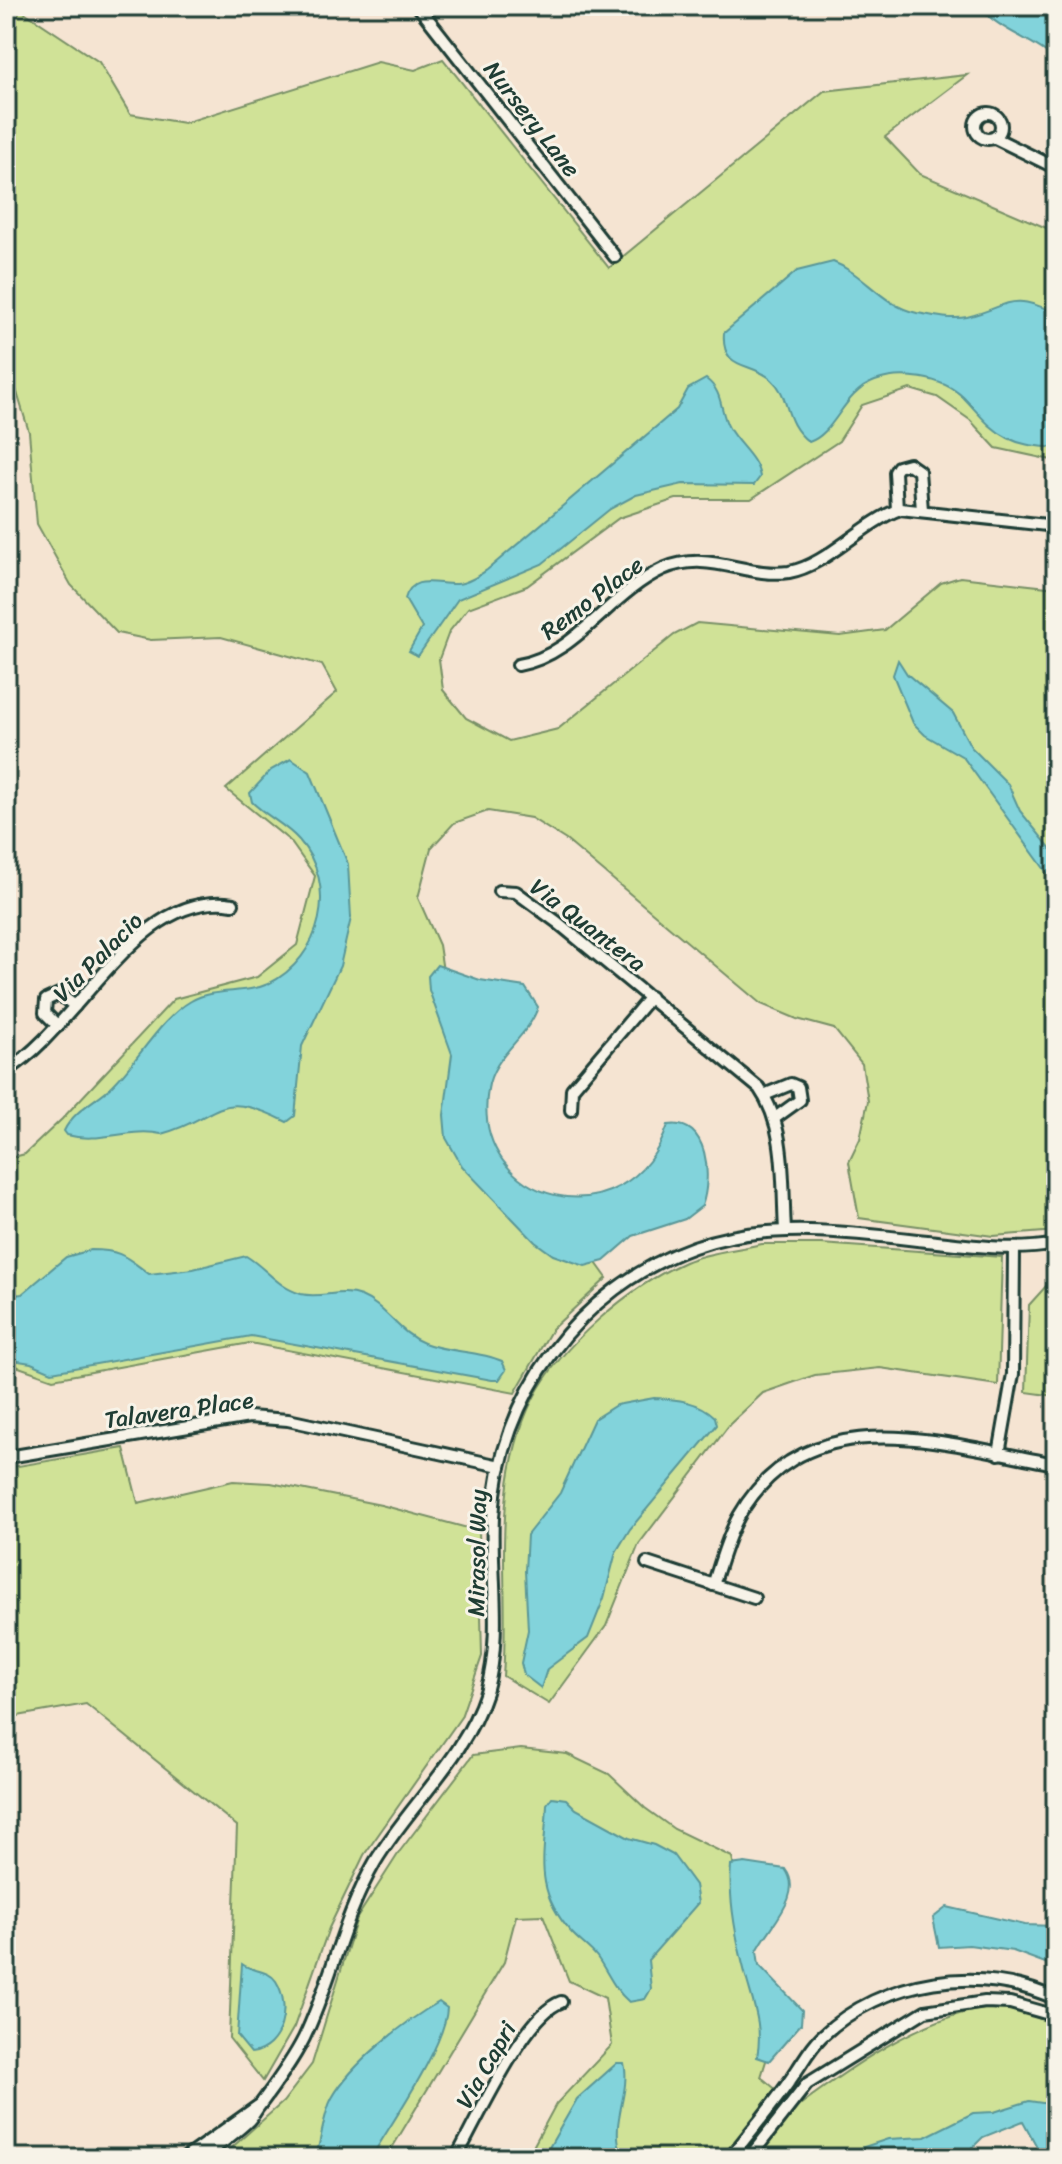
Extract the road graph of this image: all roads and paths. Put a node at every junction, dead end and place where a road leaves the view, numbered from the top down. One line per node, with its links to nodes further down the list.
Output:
1 (418, 6): 4 (street, Nursery Lane)
2 (995, 138): 3 (street)
3 (1056, 168)
4 (615, 257)
5 (897, 510): 6 (street, Remo Place); 6 (street); 8 (street, Remo Place)
6 (922, 510): 7 (street, Remo Place)
7 (1056, 526)
8 (518, 665)
9 (499, 891): 11 (street, Via Quantera)
10 (233, 904): 12 (street, Via Palacio)
11 (650, 997): 15 (street, Via Quantera); 16 (street, Via Quantera)
12 (75, 1006): 13 (street, Via Palacio); 13 (street)
13 (58, 1026): 14 (street, Via Palacio)
14 (6, 1071)
15 (764, 1095): 17 (street, Via Quantera); 17 (street)
16 (571, 1110)
17 (775, 1118): 18 (street, Via Quantera)
18 (785, 1230): 20 (street, Mirasol Way); 24 (street, Mirasol Way)
19 (1056, 1244): 20 (street, Mirasol Way)
20 (1014, 1248): 22 (street)
21 (6, 1451): 24 (street, Talavera Place)
22 (999, 1454): 23 (street); 26 (street)
23 (1056, 1464)
24 (500, 1466): 31 (street, Mirasol Way)
25 (647, 1563): 26 (street)
26 (713, 1585): 27 (street)
27 (754, 1598)
28 (1056, 1999): 34 (street)
29 (561, 2002): 33 (street, Via Capri)
30 (1056, 2016): 35 (street)
31 (203, 2155): 32 (street, Mirasol Way)
32 (186, 2158)
33 (456, 2158)
34 (730, 2158)
35 (749, 2158)

